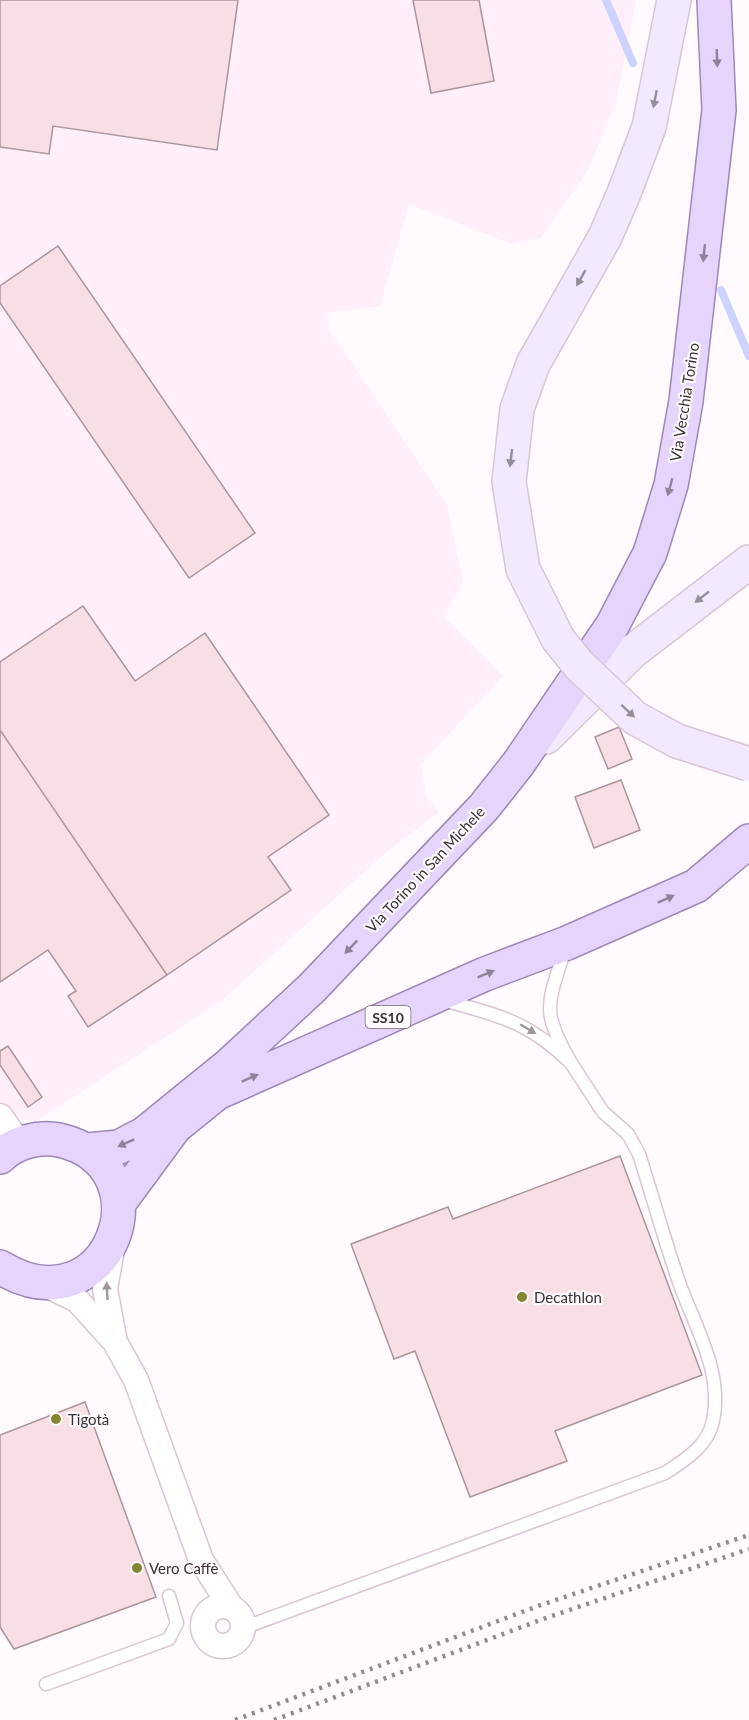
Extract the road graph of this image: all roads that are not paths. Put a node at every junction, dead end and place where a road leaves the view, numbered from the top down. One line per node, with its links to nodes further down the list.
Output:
1 (674, 0): 5 (main road, one-way to 5, bridge)
2 (714, 0): 4 (main road, Via Vecchia Torino, one-way to 4)
3 (749, 562): 4 (main road, Via Torino in San Michele, one-way to 4)
4 (518, 764): 14 (main road, Via Torino in San Michele, one-way to 14)
5 (749, 764)
6 (749, 840): 8 (main road)
7 (749, 864): 8 (main road, Via Torino in San Michele / SS10)
8 (696, 886): 9 (main road, Via Torino in San Michele / SS10, one-way to 8)
9 (567, 943): 10 (main road, Via Torino in San Michele / SS10, one-way to 9); 11 (lane)
10 (433, 997): 11 (lane, one-way to 11); 15 (main road, Via Torino in San Michele / SS10, one-way to 10)
11 (572, 1064): 24 (lane)
12 (0, 1116): 13 (street)
13 (10, 1150): 14 (main road, Via Torino in San Michele / SS10)
14 (87, 1150): 15 (main road, Via Torino in San Michele / SS10)
15 (119, 1203): 16 (main road, Via Torino in San Michele / SS10)
16 (113, 1241): 18 (main road, Via Torino in San Michele / SS10); 19 (street, one-way to 16)
17 (0, 1267): 18 (main road, Via Torino in San Michele / SS10)
18 (44, 1284): 19 (street)
19 (116, 1342): 20 (street)
20 (201, 1560): 22 (street); 23 (street)
21 (169, 1596): 25 (lane)
22 (231, 1607): 23 (street); 24 (street)
23 (207, 1613): 24 (street)
24 (243, 1628)
25 (46, 1684)

